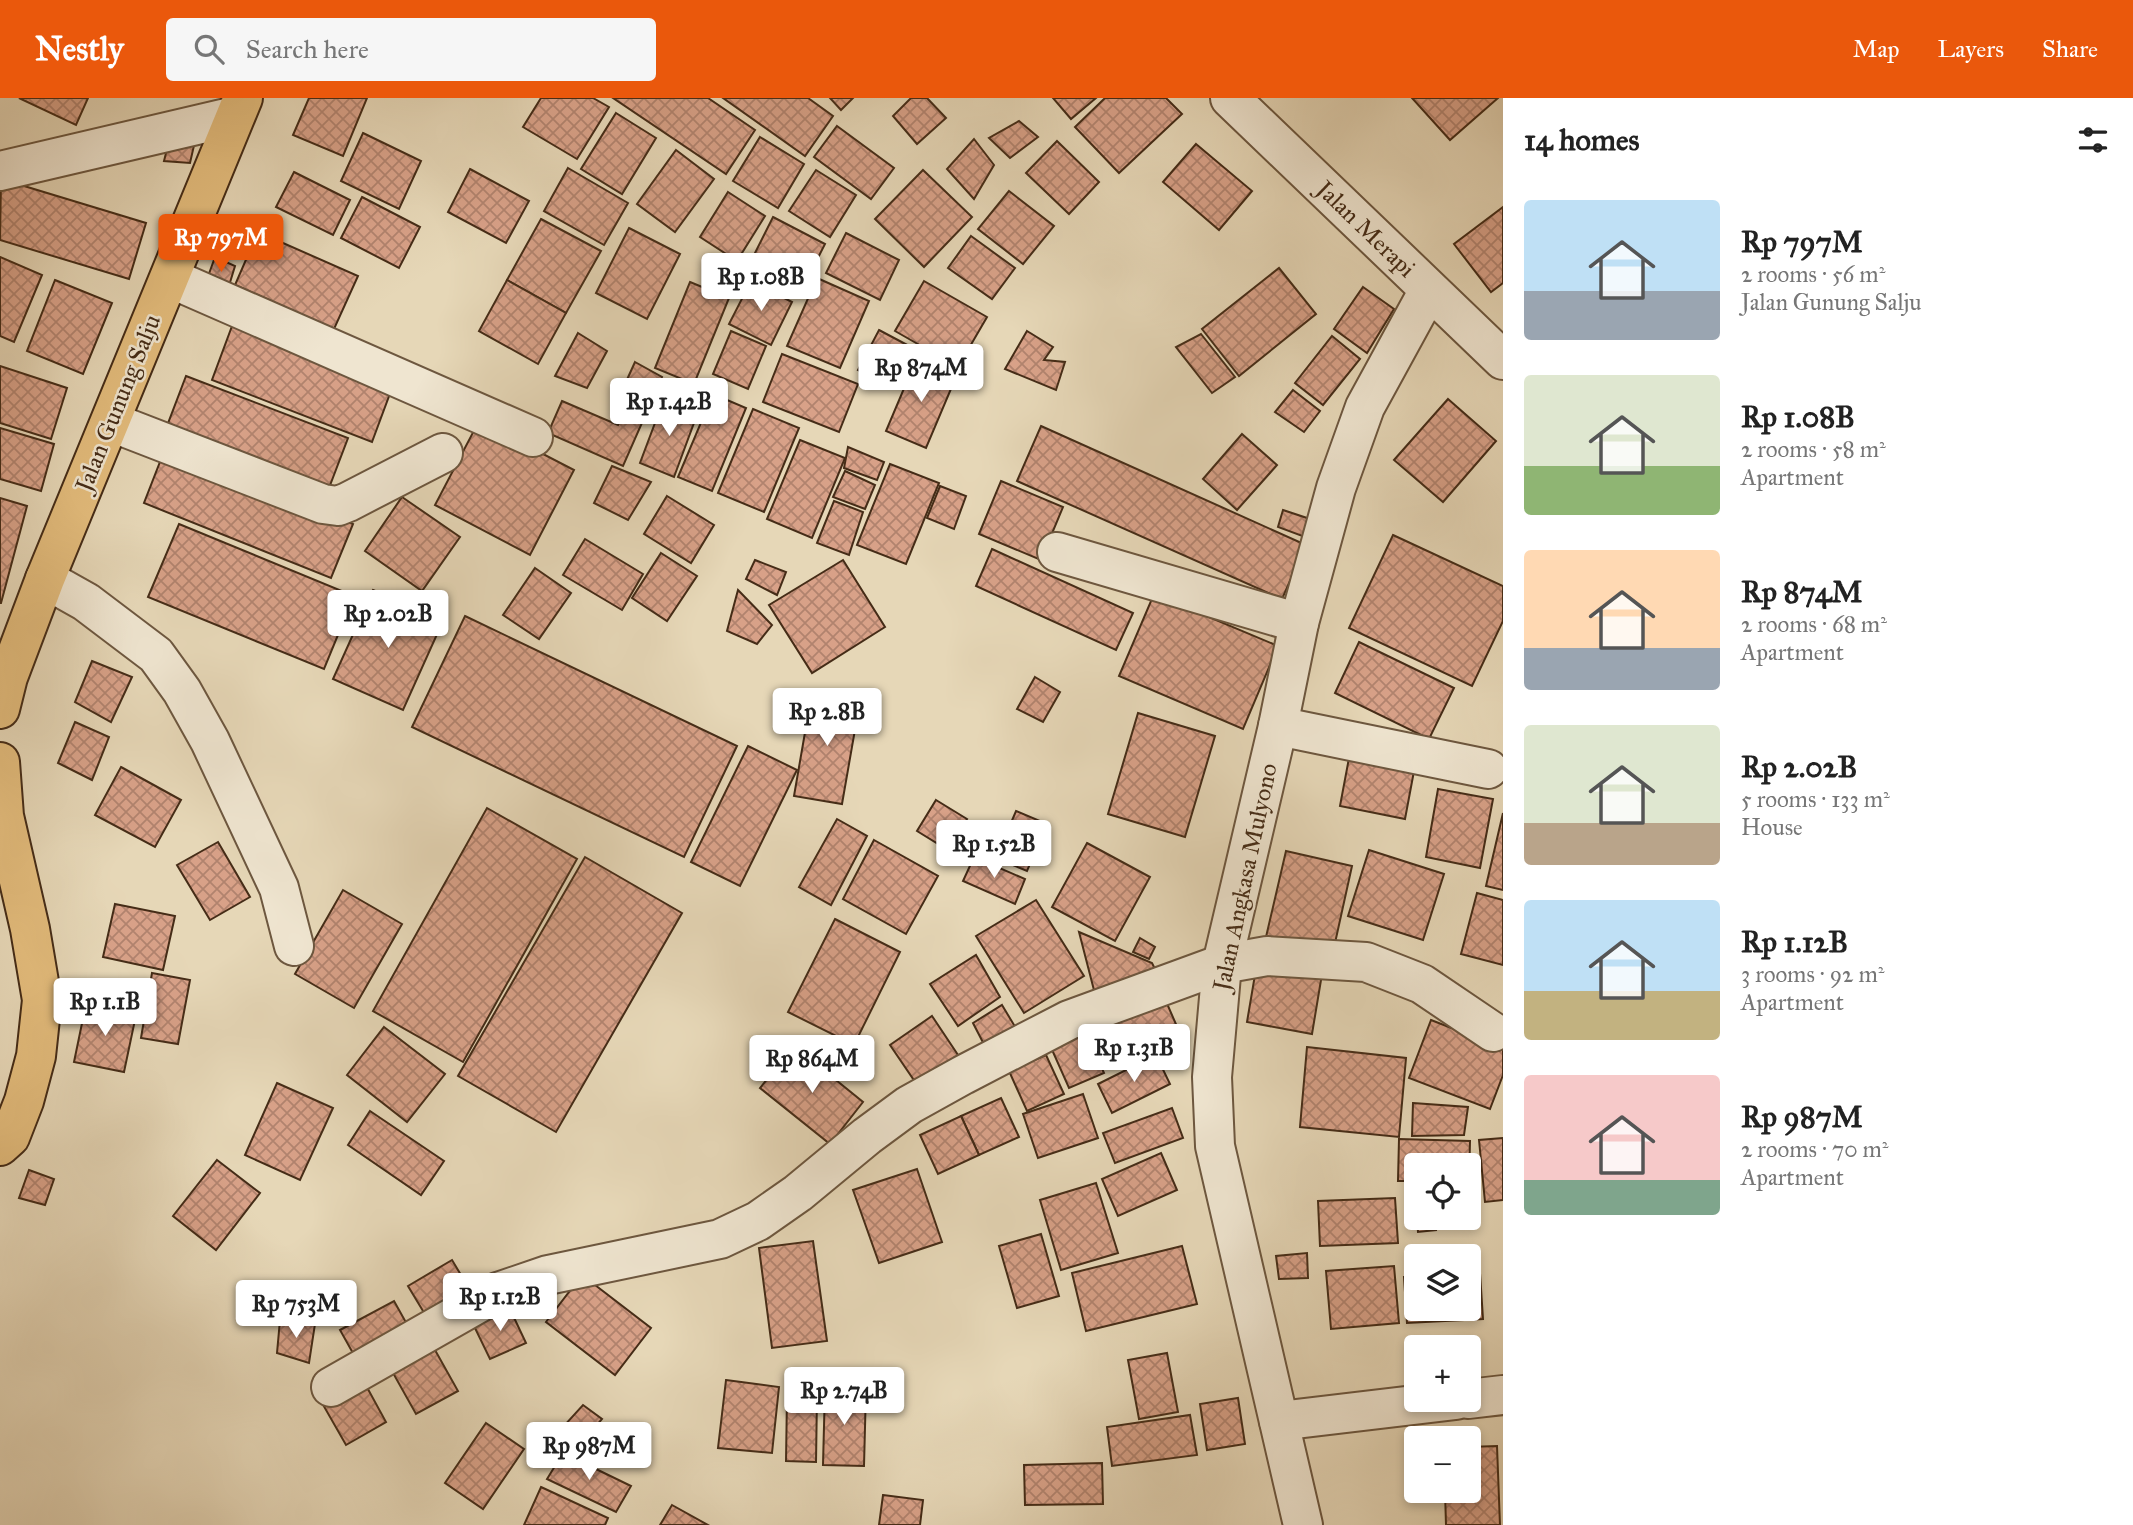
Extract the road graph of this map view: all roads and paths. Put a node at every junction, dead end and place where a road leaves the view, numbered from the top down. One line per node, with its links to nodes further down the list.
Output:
1 (1230, 98): 5 (street, Jalan Merapi)
2 (239, 107): 3 (street); 4 (main road, Jalan Gunung Salju)
3 (0, 171)
4 (170, 278): 7 (main road, Jalan Gunung Salju); 8 (street)
5 (1429, 289): 6 (street, Jalan Merapi); 12 (street, Jalan Angkasa Mulyono)
6 (1503, 359)
7 (111, 422): 9 (street); 11 (main road, Jalan Gunung Salju)
8 (533, 437)
9 (443, 453)
10 (1057, 552): 12 (street)
11 (45, 579): 13 (main road, Jalan Gunung Salju); 17 (street)
12 (1298, 623): 14 (street, Jalan Angkasa Mulyono)
13 (3, 687)
14 (1278, 726): 16 (street); 18 (street, Jalan Angkasa Mulyono)
15 (0, 762): 20 (main road)
16 (1488, 769)
17 (293, 946)
18 (1222, 964): 19 (street); 21 (street); 25 (street, Jalan Angkasa Mulyono)
19 (1493, 1032)
20 (0, 1146)
21 (331, 1387)
22 (1503, 1395): 23 (street)
23 (1481, 1398)
24 (1404, 1406): 25 (street)
25 (1279, 1421): 26 (street, Jalan Angkasa Mulyono)
26 (1303, 1525)

